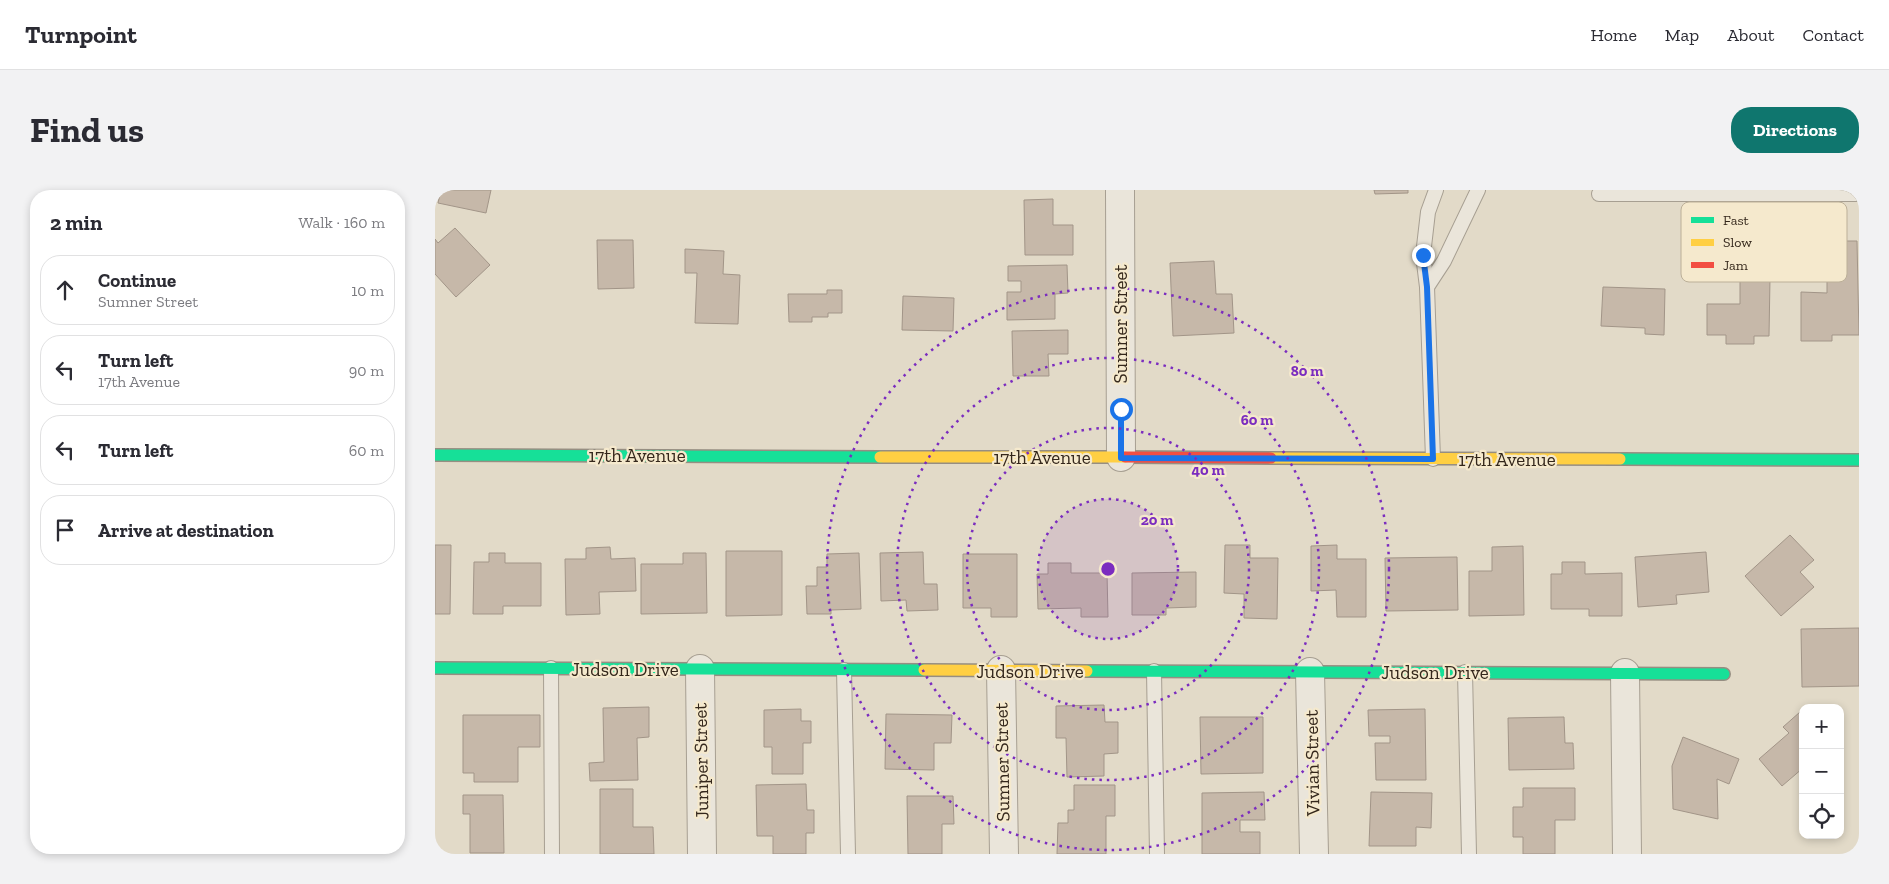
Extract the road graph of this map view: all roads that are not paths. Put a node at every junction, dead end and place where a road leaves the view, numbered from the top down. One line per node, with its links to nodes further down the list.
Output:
1 (1120, 190): 8 (street, Sumner Street)
2 (1436, 190): 6 (lane)
3 (1478, 190): 6 (lane)
4 (1599, 194): 5 (lane)
5 (1859, 194)
6 (1427, 287): 9 (lane)
7 (435, 455): 8 (main road, 17th Avenue)
8 (1121, 458): 9 (main road, 17th Avenue)
9 (1433, 459): 10 (main road, 17th Avenue)
10 (1859, 460)
11 (435, 668): 12 (main road, Judson Drive)
12 (551, 668): 13 (main road, Judson Drive); 21 (lane)
13 (700, 669): 14 (main road, Judson Drive); 22 (street, Juniper Street)
14 (844, 670): 15 (main road, Judson Drive); 23 (lane)
15 (1001, 670): 16 (main road, Judson Drive); 24 (street, Sumner Street)
16 (1154, 671): 17 (main road, Judson Drive); 25 (lane)
17 (1310, 672): 18 (main road, Judson Drive); 26 (street, Vivian Street)
18 (1465, 672): 19 (main road, Judson Drive); 27 (lane)
19 (1625, 673): 20 (main road, Judson Drive); 28 (street)
20 (1724, 674)
21 (552, 854)
22 (702, 854)
23 (848, 854)
24 (1004, 854)
25 (1157, 854)
26 (1314, 854)
27 (1469, 854)
28 (1627, 854)

